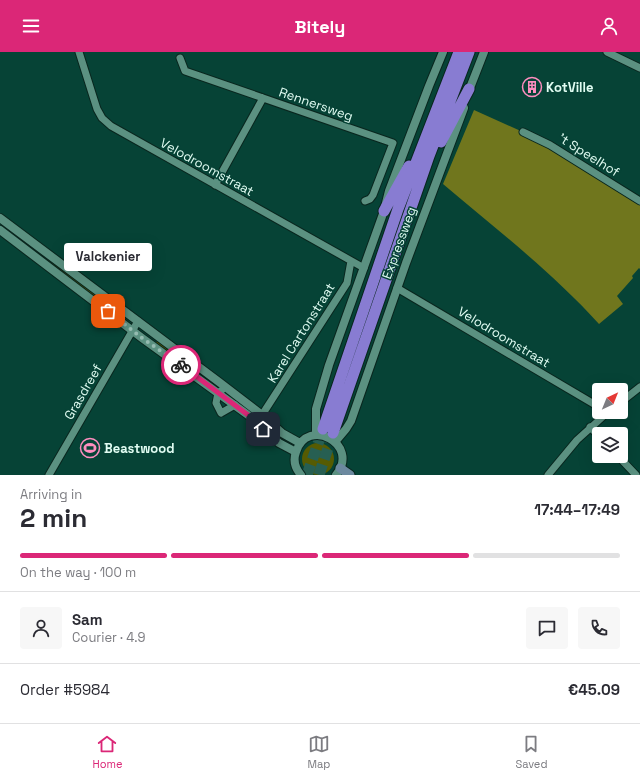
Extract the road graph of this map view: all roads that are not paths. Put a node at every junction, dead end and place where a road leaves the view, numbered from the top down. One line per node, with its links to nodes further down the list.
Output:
1 (79, 52): 13 (street, Velodroomstraat)
2 (443, 52): 16 (street, Expressweg)
3 (459, 52): 12 (highway, Expressweg)
4 (469, 52): 12 (highway, Expressweg)
5 (484, 52): 9 (street, Expressweg)
6 (607, 52): 8 (street)
7 (180, 58): 10 (street)
8 (640, 68)
9 (469, 89): 12 (highway); 21 (street, Expressweg)
10 (263, 98): 13 (street, Rennersweg); 14 (street, Rennersweg)
11 (523, 132): 15 (street, 't Speelhof)
12 (424, 155): 16 (highway); 33 (highway, Expressweg)
13 (214, 185): 19 (street, Velodroomstraat)
14 (365, 201)
15 (640, 201)
16 (384, 211): 20 (street, Expressweg)
17 (1, 220): 22 (street)
18 (0, 230): 23 (street)
19 (351, 261): 20 (street, Velodroomstraat); 30 (street, Karel Cartonstraat)
20 (364, 268): 33 (street, Expressweg)
21 (397, 288): 28 (street, Velodroomstraat); 33 (street, Expressweg)
22 (138, 321): 23 (street, Grasdreef); 25 (street)
23 (133, 330): 26 (street); 38 (street, Grasdreef)
24 (640, 387): 27 (street)
25 (226, 388): 26 (street); 30 (street)
26 (218, 393): 29 (street); 29 (street)
27 (628, 396)
28 (592, 403)
29 (235, 405): 35 (street)
30 (262, 415): 34 (street)
31 (599, 419): 32 (street)
32 (590, 427): 41 (street)
33 (327, 435): 34 (street); 37 (street)
34 (300, 443): 35 (street)
35 (296, 452): 39 (street)
36 (625, 463): 42 (street)
37 (338, 471): 40 (main road)
38 (49, 475)
39 (301, 475)
40 (350, 475)
41 (548, 475)
42 (636, 475)

